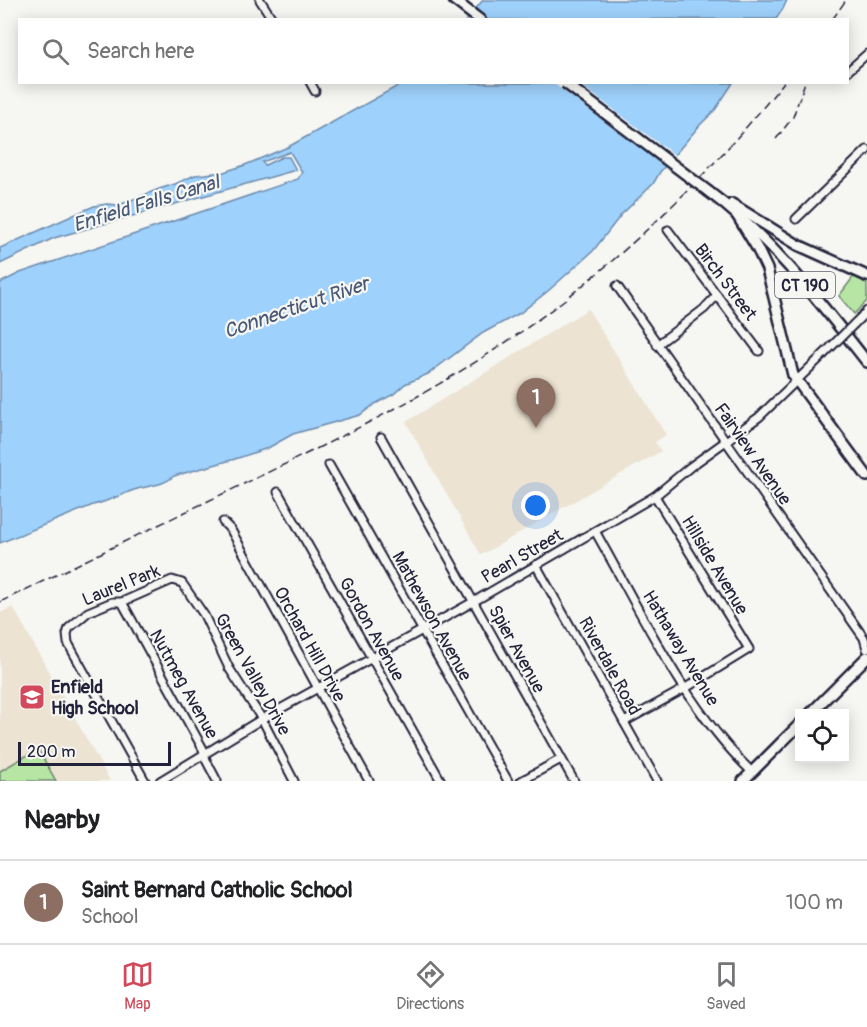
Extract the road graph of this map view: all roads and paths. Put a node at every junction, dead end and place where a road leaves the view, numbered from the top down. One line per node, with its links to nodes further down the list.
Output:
1 (260, 0): 3 (street)
2 (456, 2): 4 (main road)
3 (272, 18)
4 (477, 18)
5 (867, 54): 6 (street)
6 (849, 70)
7 (311, 84): 9 (street)
8 (567, 84): 11 (main road, CT 190, bridge)
9 (315, 91)
10 (867, 150): 13 (street)
11 (711, 193): 12 (main road, CT 190); 15 (main road)
12 (737, 214): 21 (main road, CT 190); 22 (main road)
13 (796, 219)
14 (668, 230): 17 (street, Birch Street)
15 (867, 276)
16 (617, 286): 19 (street, Fairview Avenue)
17 (717, 295): 19 (street); 20 (street, Birch Street)
18 (867, 311): 22 (street, Pearl Street, bridge)
19 (657, 345): 24 (street, Fairview Avenue)
20 (759, 351)
21 (867, 362)
22 (797, 381): 24 (street, Pearl Street); 26 (main road)
23 (381, 438): 34 (street, Spier Avenue)
24 (726, 441): 28 (street, Pearl Street); 36 (street, Fairview Avenue)
25 (329, 465): 35 (street, Mathewson Avenue)
26 (867, 476)
27 (278, 492): 38 (street, Gordon Avenue)
28 (655, 496): 30 (street, Pearl Street); 41 (street, Hillside Avenue)
29 (223, 522): 40 (street, Orchard Hill Drive)
30 (595, 531): 31 (street, Pearl Street); 41 (street, Hathaway Avenue)
31 (536, 565): 34 (street, Pearl Street); 44 (street, Riverdale Road)
32 (182, 583): 33 (street, Laurel Park); 43 (street, Green Valley Drive)
33 (122, 602): 46 (street, Nutmeg Avenue); 49 (street, Laurel Park)
34 (473, 602): 35 (street, Pearl Street); 47 (street, Spier Avenue)
35 (422, 629): 38 (street, Pearl Street); 55 (street, Mathewson Avenue)
36 (865, 639): 37 (street, Fairview Avenue)
37 (867, 649)
38 (372, 657): 40 (street, Pearl Street); 54 (street, Gordon Avenue)
39 (867, 657): 42 (main road)
40 (317, 688): 43 (street, Pearl Street); 53 (street, Orchard Hill Drive)
41 (684, 689): 44 (street); 48 (street, Hathaway Avenue)
42 (815, 709)
43 (262, 719): 46 (street, Pearl Street); 52 (street, Green Valley Drive)
44 (624, 722): 58 (street, Riverdale Road)
45 (795, 729): 48 (main road)
46 (205, 753): 50 (street, Pearl Street); 51 (street, Nutmeg Avenue)
47 (561, 759): 56 (street); 57 (street, Spier Avenue)
48 (752, 772): 59 (main road)
49 (145, 781)
50 (160, 781)
51 (218, 781)
52 (294, 781)
53 (369, 781)
54 (441, 781)
55 (508, 781)
56 (522, 781)
57 (574, 781)
58 (657, 781)
59 (743, 781)

